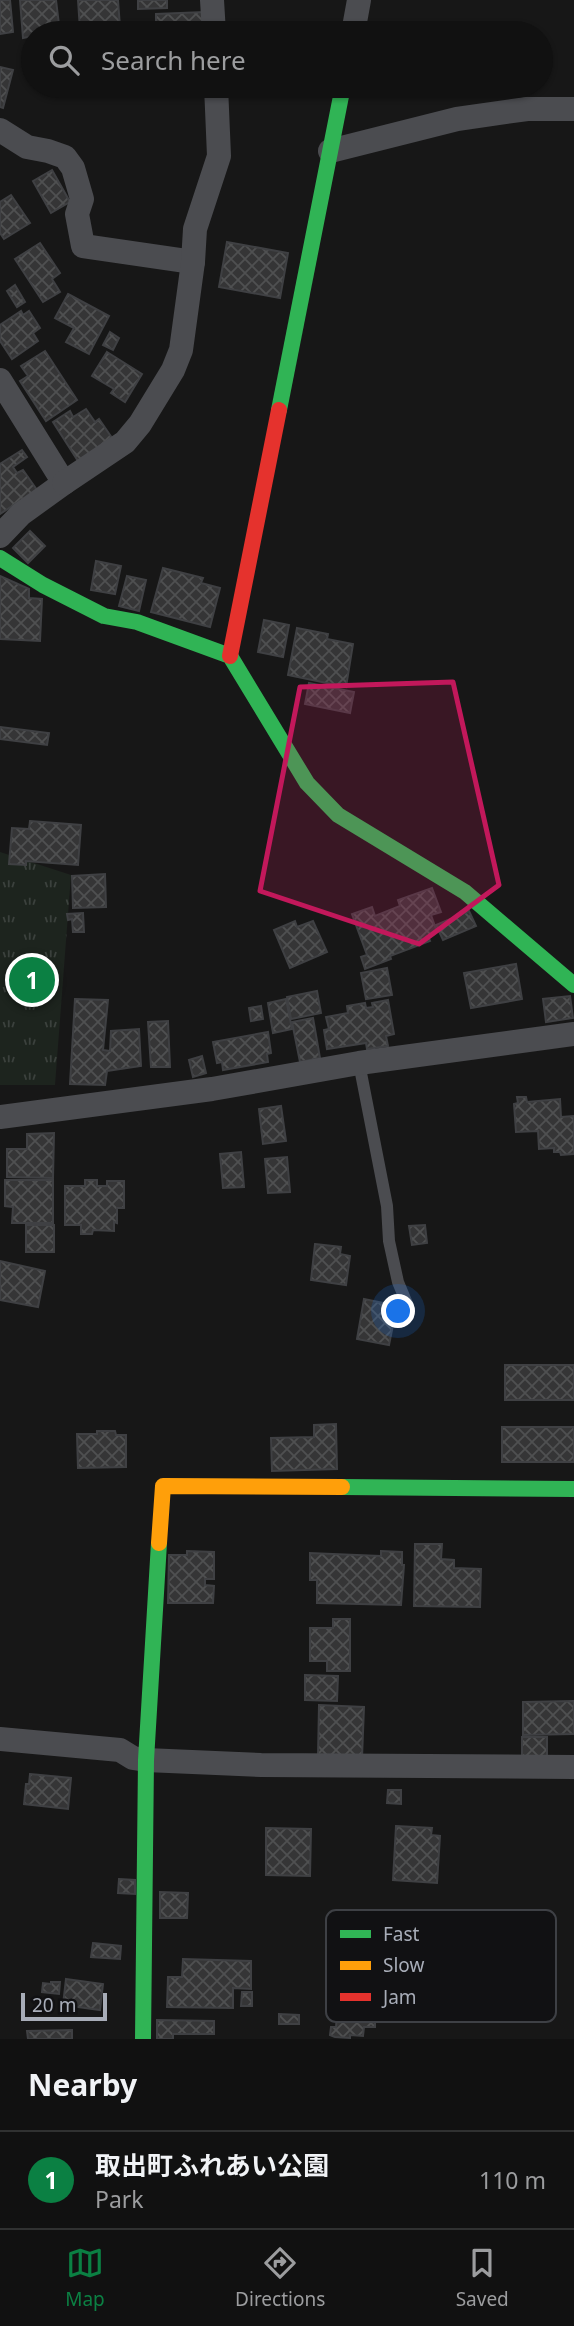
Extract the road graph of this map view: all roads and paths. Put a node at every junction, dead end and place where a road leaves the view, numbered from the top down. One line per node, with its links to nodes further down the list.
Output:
1 (212, 0): 3 (street)
2 (359, 0): 4 (street)
3 (213, 21)
4 (355, 21)
5 (217, 98): 10 (street)
6 (340, 98): 9 (street)
7 (574, 109): 9 (street)
8 (0, 130): 10 (street)
9 (330, 151): 15 (street)
10 (193, 262): 12 (street)
11 (0, 380): 12 (street)
12 (64, 483): 13 (street)
13 (0, 536)
14 (0, 558): 15 (street)
15 (230, 656): 16 (street)
16 (574, 985)
17 (574, 1034): 18 (street)
18 (359, 1063): 19 (street); 20 (lane)
19 (0, 1117)
20 (408, 1306)
21 (574, 1489): 23 (street)
22 (0, 1739): 23 (street)
23 (146, 1760): 24 (street); 25 (street)
24 (574, 1767)
25 (143, 2039)

